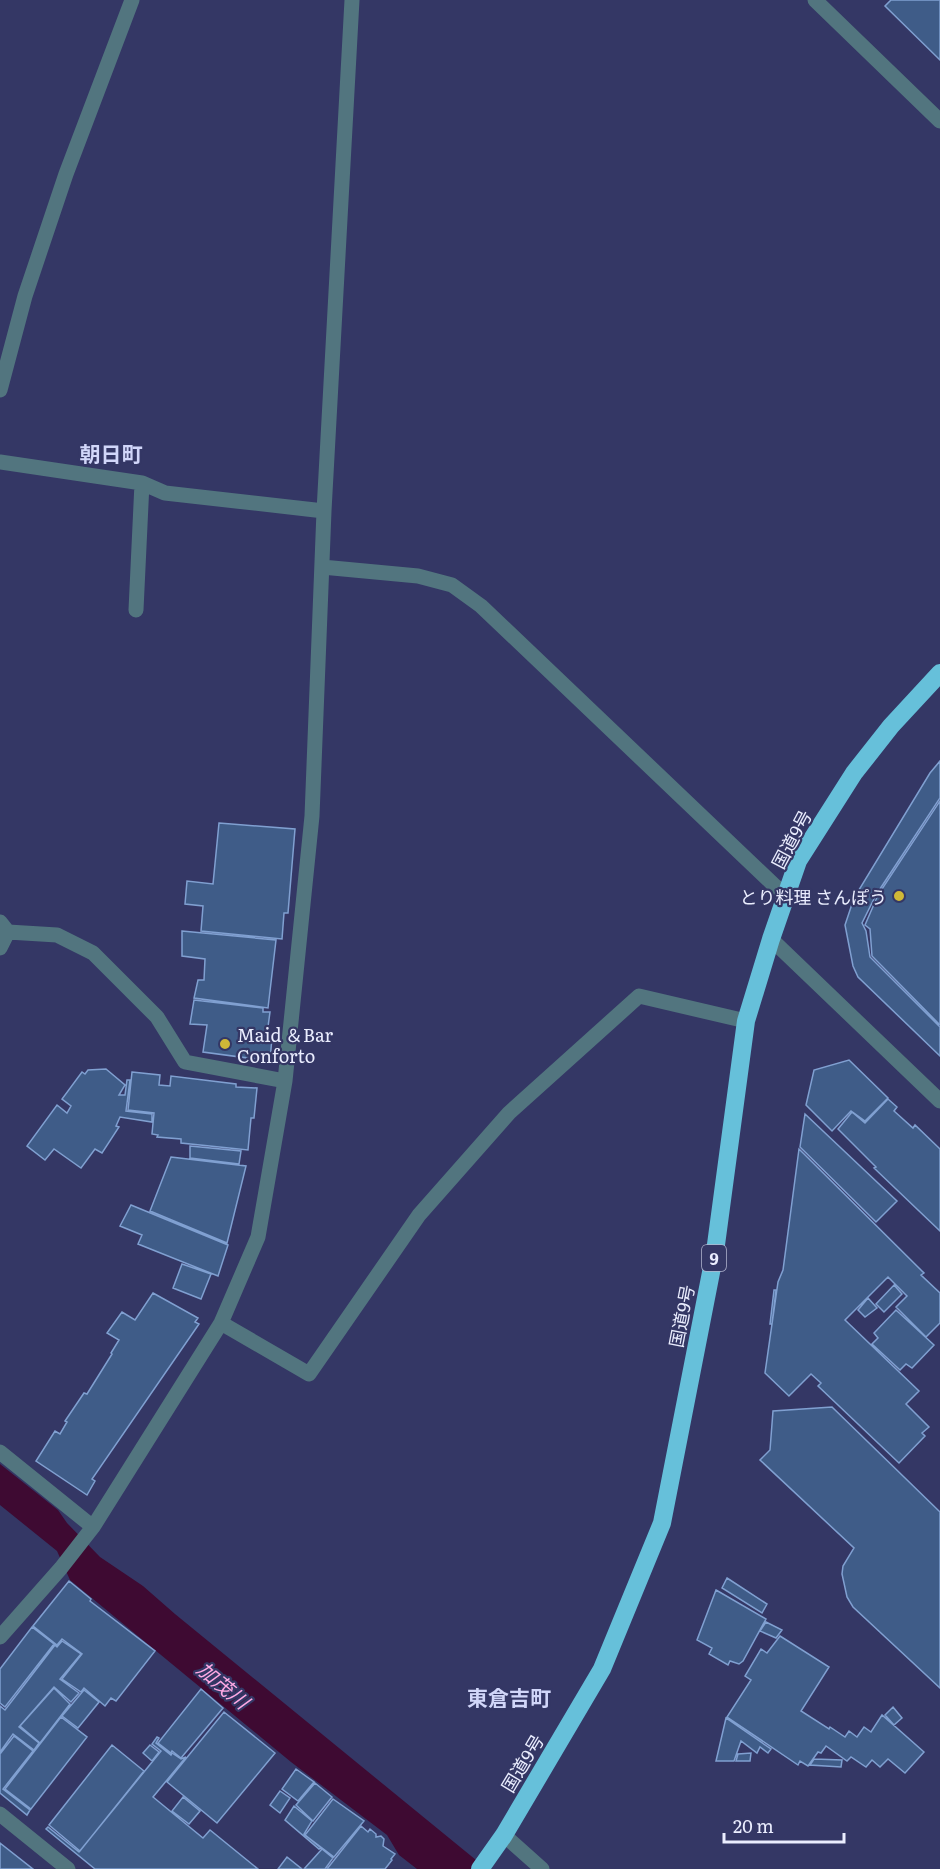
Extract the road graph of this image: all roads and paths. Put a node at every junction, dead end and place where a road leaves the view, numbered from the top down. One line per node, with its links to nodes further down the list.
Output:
1 (132, 0): 5 (street)
2 (352, 0): 8 (street)
3 (815, 0): 4 (street)
4 (940, 121)
5 (0, 390)
6 (0, 462): 7 (street)
7 (142, 483): 8 (street); 10 (street)
8 (324, 511): 9 (street)
9 (322, 567): 12 (street); 17 (street)
10 (136, 610)
11 (940, 673): 12 (highway, 国道9号 / 9)
12 (786, 894): 14 (highway, 国道9号 / 9)
13 (4, 927): 15 (street); 17 (street)
14 (771, 939): 16 (highway, 国道9号 / 9); 18 (street)
15 (0, 948)
16 (746, 1021): 19 (street); 24 (highway, 国道9号 / 9)
17 (285, 1081): 19 (street)
18 (940, 1101)
19 (221, 1323): 21 (street)
20 (0, 1452): 21 (street)
21 (88, 1532): 22 (street)
22 (0, 1637)
23 (0, 1814): 26 (street)
24 (504, 1835): 25 (highway, 国道9号 / 9); 27 (street)
25 (486, 1862)
26 (68, 1869)
27 (543, 1869)

